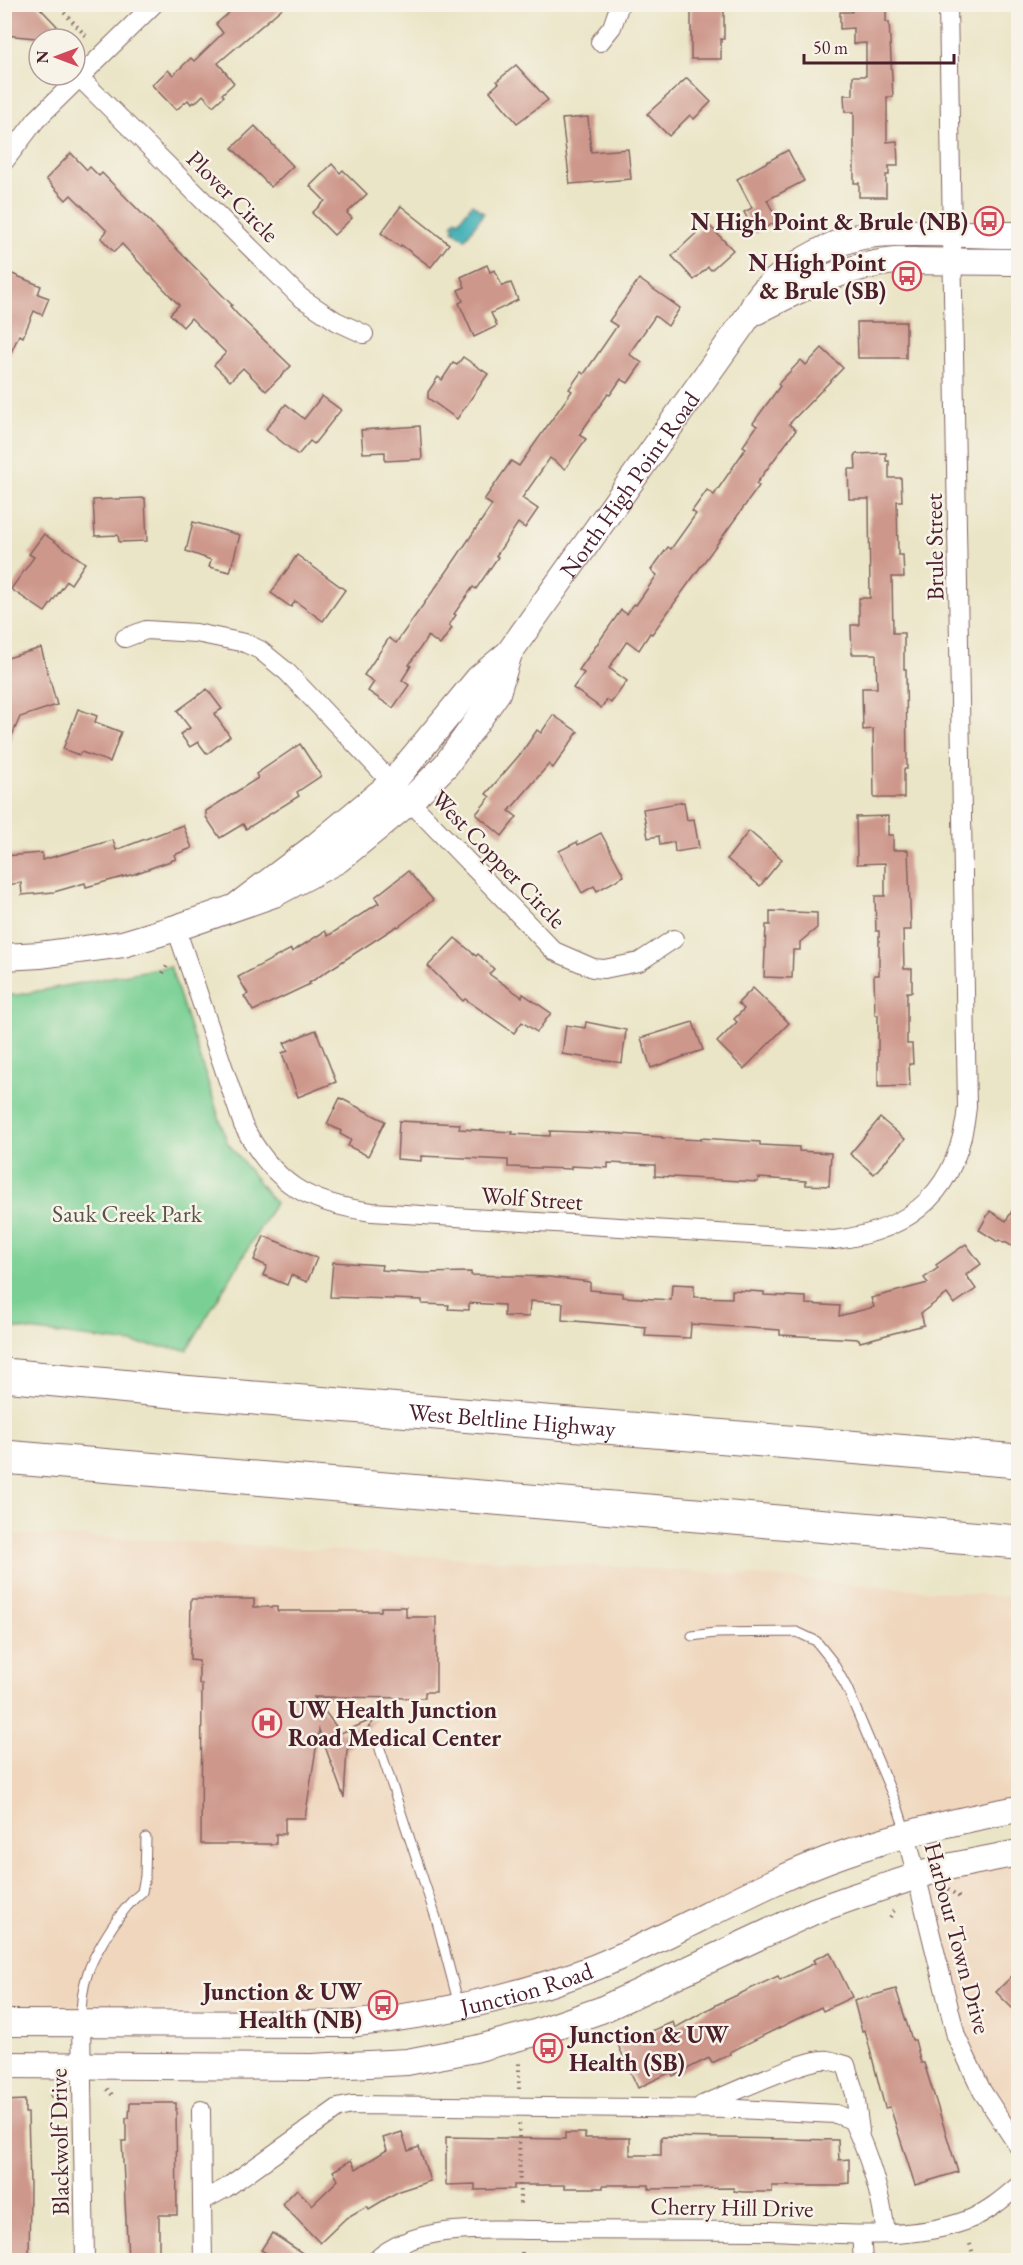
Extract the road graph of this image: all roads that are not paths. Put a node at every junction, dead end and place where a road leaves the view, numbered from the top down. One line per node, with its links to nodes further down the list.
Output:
1 (154, 4): 5 (street)
2 (620, 4): 4 (street)
3 (948, 4): 9 (street, Brule Street)
4 (600, 42)
5 (87, 70)
6 (87, 84): 14 (street, Plover Circle)
7 (70, 87): 8 (street)
8 (4, 162)
9 (953, 234): 10 (street, North High Point Road); 11 (street, Brule Street); 13 (street, North High Point Road)
10 (1018, 235)
11 (953, 261): 12 (street, North High Point Road); 13 (street, North High Point Road); 23 (street, Brule Street)
12 (1018, 262)
13 (749, 315): 16 (street, North High Point Road)
14 (364, 334)
15 (125, 638): 17 (street, West Copper Circle)
16 (509, 652): 17 (street, North High Point Road); 18 (street, North High Point Road)
17 (392, 783): 18 (street, West Copper Circle); 19 (street, North High Point Road)
18 (410, 801): 19 (street, North High Point Road); 21 (street, West Copper Circle)
19 (238, 905): 20 (street, North High Point Road)
20 (177, 928): 22 (street, North High Point Road); 23 (street, Wolf Street)
21 (675, 939)
22 (4, 957)
23 (967, 1088)
24 (4, 1375): 26 (highway, West Beltline Highway)
25 (4, 1457): 27 (highway)
26 (1018, 1461)
27 (1018, 1542)
28 (692, 1636): 31 (lane)
29 (380, 1749): 35 (lane)
30 (1018, 1809): 31 (street, Junction Road)
31 (906, 1834): 34 (street, Harbour Town Drive); 35 (street, Junction Road)
32 (146, 1838): 37 (lane)
33 (1018, 1853): 34 (street, Junction Road)
34 (916, 1875): 39 (street, Junction Road); 43 (street, Harbour Town Drive)
35 (460, 2008): 37 (street, Junction Road)
36 (4, 2023): 37 (street, Junction Road)
37 (81, 2024): 39 (street, Blackwolf Drive)
38 (4, 2065): 39 (street, Junction Road)
39 (82, 2066): 48 (street, Blackwolf Drive)
40 (692, 2109): 42 (street); 42 (street); 45 (street)
41 (201, 2110): 45 (street)
42 (861, 2137): 46 (street)
43 (1018, 2146)
44 (1018, 2186): 46 (street, Cherry Hill Drive)
45 (202, 2201): 49 (street)
46 (886, 2233): 47 (street, Cherry Hill Drive)
47 (861, 2235): 50 (street, Cherry Hill Drive); 51 (street)
48 (85, 2260)
49 (203, 2260)
50 (376, 2260)
51 (862, 2260)

